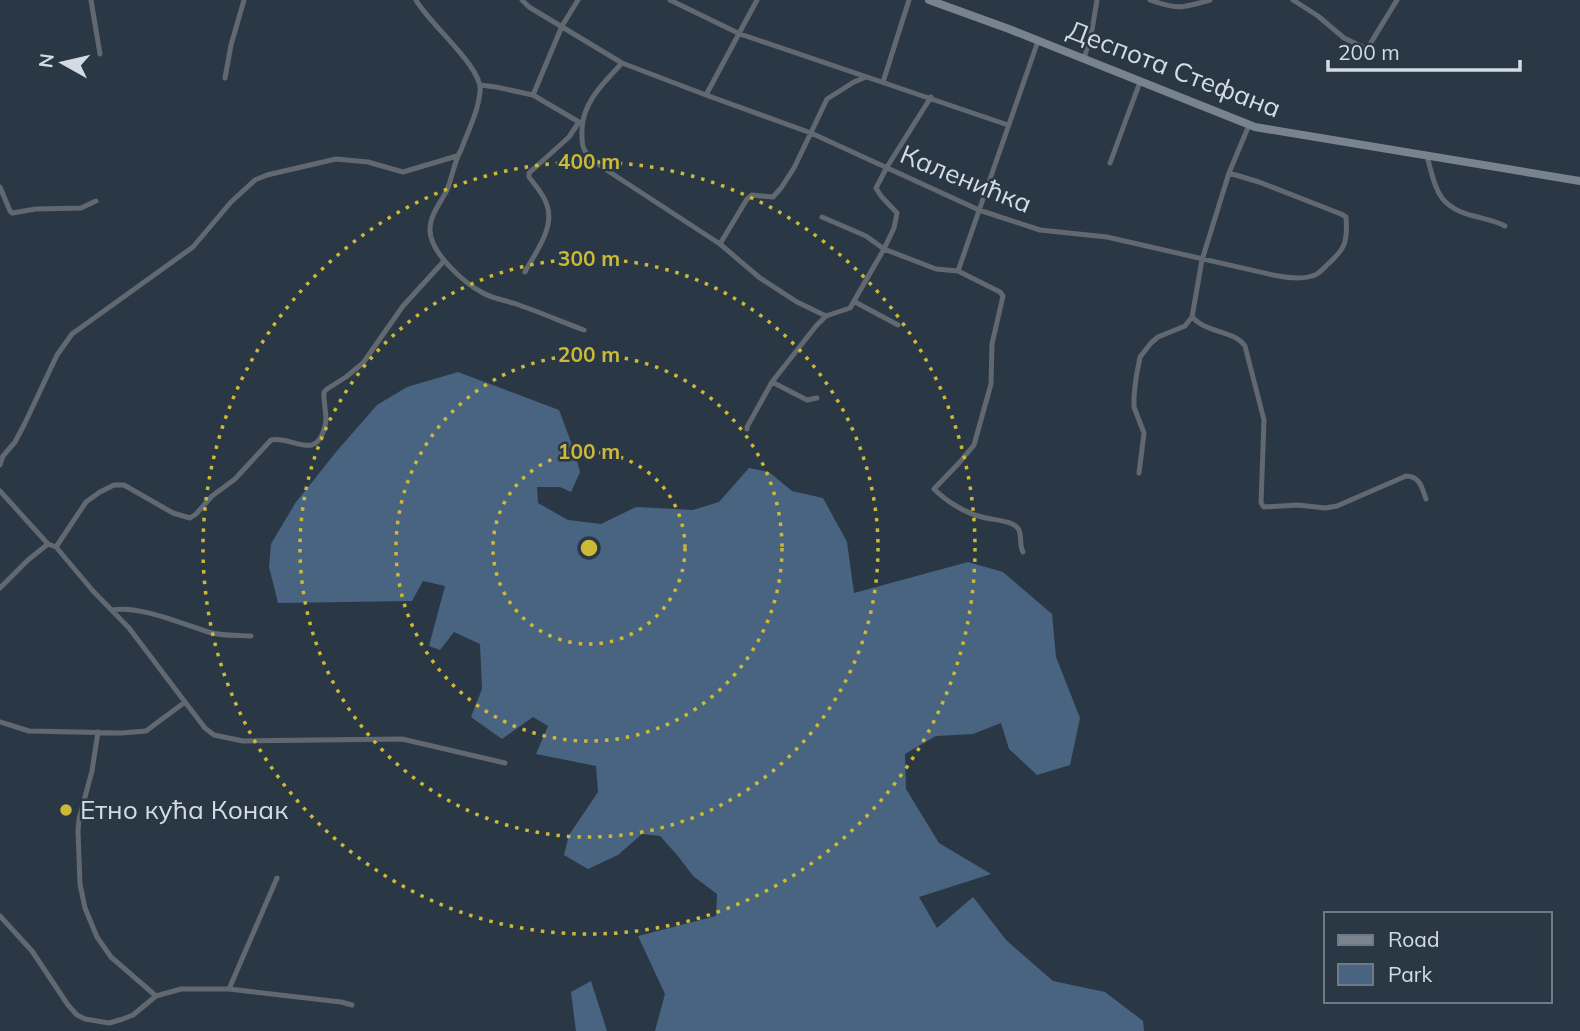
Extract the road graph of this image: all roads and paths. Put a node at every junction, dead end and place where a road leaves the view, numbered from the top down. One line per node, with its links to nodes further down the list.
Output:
1 (91, 0): 18 (street)
2 (244, 0): 22 (street)
3 (416, 0): 25 (street)
4 (522, 0): 15 (street, Каленићка)
5 (578, 0): 15 (street)
6 (670, 0): 16 (street)
7 (757, 0): 16 (street)
8 (909, 0): 23 (street)
9 (929, 0): 17 (main road, Деспота Стефана)
10 (1097, 0): 19 (street)
11 (1150, 0): 12 (street)
12 (1210, 0)
13 (1293, 0): 14 (street)
14 (1398, 0)
15 (562, 26): 20 (street, Каленићка); 26 (street)
16 (740, 34): 21 (street); 27 (street)
17 (1038, 41): 19 (main road, Деспота Стефана); 30 (street)
18 (100, 54)
19 (1084, 59): 24 (main road, Деспота Стефана)
20 (622, 63): 27 (street, Каленићка); 29 (street)
21 (866, 77): 23 (street); 32 (street)
22 (225, 78)
23 (883, 82): 28 (street)
24 (1140, 82): 31 (main road, Деспота Стефана); 35 (street)
25 (480, 85): 26 (street); 33 (street)
26 (533, 95): 29 (street)
27 (706, 95): 32 (street, Каленићка)
28 (931, 97): 30 (street); 36 (street)
29 (580, 123): 44 (street); 49 (street)
30 (1008, 125): 41 (street)
31 (1249, 125): 34 (main road, Деспота Стефана); 37 (street)
32 (811, 133): 36 (street, Каленићка); 44 (street)
33 (457, 156): 47 (street); 58 (street)
34 (1427, 156): 38 (main road, Деспота Стефана); 43 (street)
35 (1110, 163)
36 (887, 167): 41 (street, Каленићка); 45 (street)
37 (1229, 173): 46 (street); 46 (street, Каленићка)
38 (1580, 181)
39 (0, 187): 40 (street)
40 (96, 201)
41 (979, 210): 46 (street, Каленићка); 48 (street)
42 (822, 217): 45 (street)
43 (1505, 226)
44 (720, 244): 51 (street)
45 (884, 249): 48 (street); 50 (street)
46 (1202, 260): 52 (street)
47 (444, 261): 54 (street); 63 (street)
48 (958, 271): 64 (street)
49 (525, 272)
50 (855, 302): 51 (street); 53 (street)
51 (826, 316): 55 (street)
52 (1192, 317): 59 (street); 61 (street)
53 (898, 324)
54 (584, 330)
55 (772, 382): 56 (street); 57 (street)
56 (817, 398)
57 (747, 429)
58 (0, 465)
59 (1139, 473)
60 (0, 491): 62 (street)
61 (1426, 499)
62 (48, 544): 63 (street); 65 (street)
63 (56, 547): 66 (street)
64 (1023, 552)
65 (0, 588)
66 (113, 610): 67 (street); 68 (street)
67 (251, 636)
68 (185, 702): 70 (street); 71 (street)
69 (0, 722): 70 (street)
70 (98, 732): 75 (street)
71 (505, 763)
72 (277, 878): 74 (street)
73 (0, 916): 75 (street)
74 (229, 989): 75 (street); 76 (street)
75 (156, 996)
76 (352, 1005)

